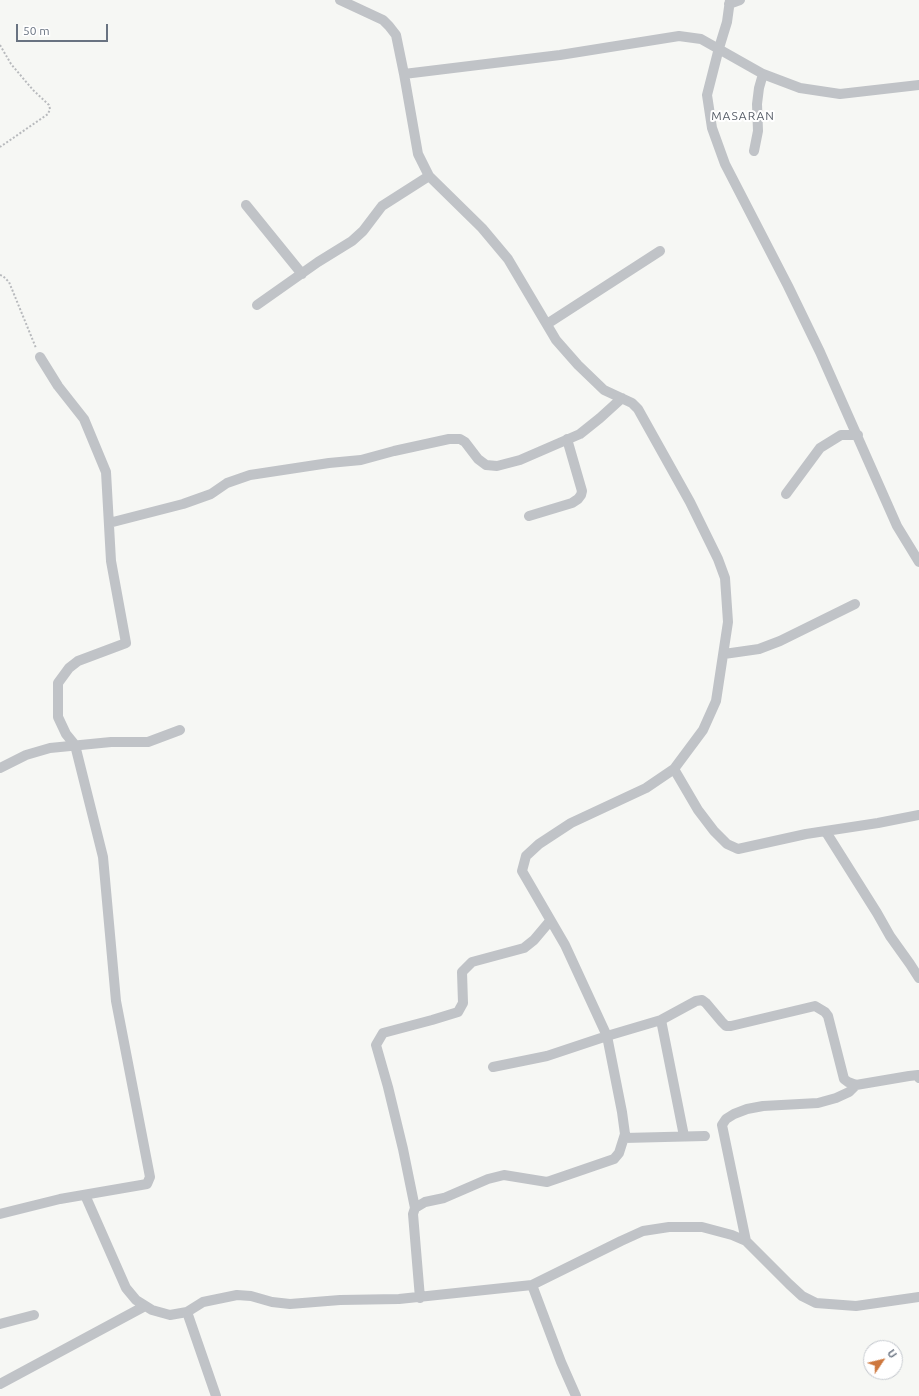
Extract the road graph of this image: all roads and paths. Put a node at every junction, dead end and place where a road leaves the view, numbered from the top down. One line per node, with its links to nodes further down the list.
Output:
1 (340, 0): 6 (street)
2 (740, 0): 3 (street)
3 (729, 2): 5 (street)
4 (0, 44): 9 (path)
5 (719, 48): 6 (street); 7 (street); 20 (street)
6 (404, 74): 11 (street)
7 (763, 74): 8 (street); 10 (street)
8 (919, 85)
9 (0, 147)
10 (754, 151)
11 (429, 176): 14 (street); 17 (street)
12 (246, 206): 14 (street)
13 (660, 251): 17 (street)
14 (302, 274): 16 (street)
15 (0, 275): 18 (path)
16 (257, 305)
17 (547, 324): 19 (street)
18 (40, 357): 24 (street)
19 (622, 398): 21 (street); 27 (street)
20 (858, 435): 22 (street); 25 (street)
21 (567, 439): 23 (street); 24 (street)
22 (786, 494)
23 (529, 516)
24 (108, 523): 29 (street)
25 (919, 562)
26 (855, 604): 27 (street)
27 (724, 654): 31 (street)
28 (180, 730): 29 (street)
29 (76, 745): 30 (street); 44 (street)
30 (0, 768)
31 (674, 769): 33 (street); 34 (street)
32 (919, 815): 33 (street)
33 (826, 832): 35 (street)
34 (550, 921): 37 (street); 45 (street)
35 (919, 978)
36 (661, 1020): 37 (street); 40 (street); 41 (street)
37 (606, 1036): 38 (street); 43 (street)
38 (493, 1067)
39 (919, 1076): 40 (street)
40 (856, 1085): 47 (street)
41 (684, 1136): 42 (street); 43 (street)
42 (705, 1136)
43 (624, 1138): 45 (street)
44 (85, 1195): 46 (street); 51 (street)
45 (415, 1208): 50 (street)
46 (0, 1214)
47 (746, 1241): 48 (street); 49 (street)
48 (532, 1285): 50 (street); 57 (street)
49 (919, 1297)
50 (420, 1298): 52 (street)
51 (145, 1306): 52 (street); 55 (street)
52 (187, 1312): 56 (street)
53 (34, 1315): 54 (street)
54 (0, 1324)
55 (0, 1384)
56 (216, 1396)
57 (576, 1396)

